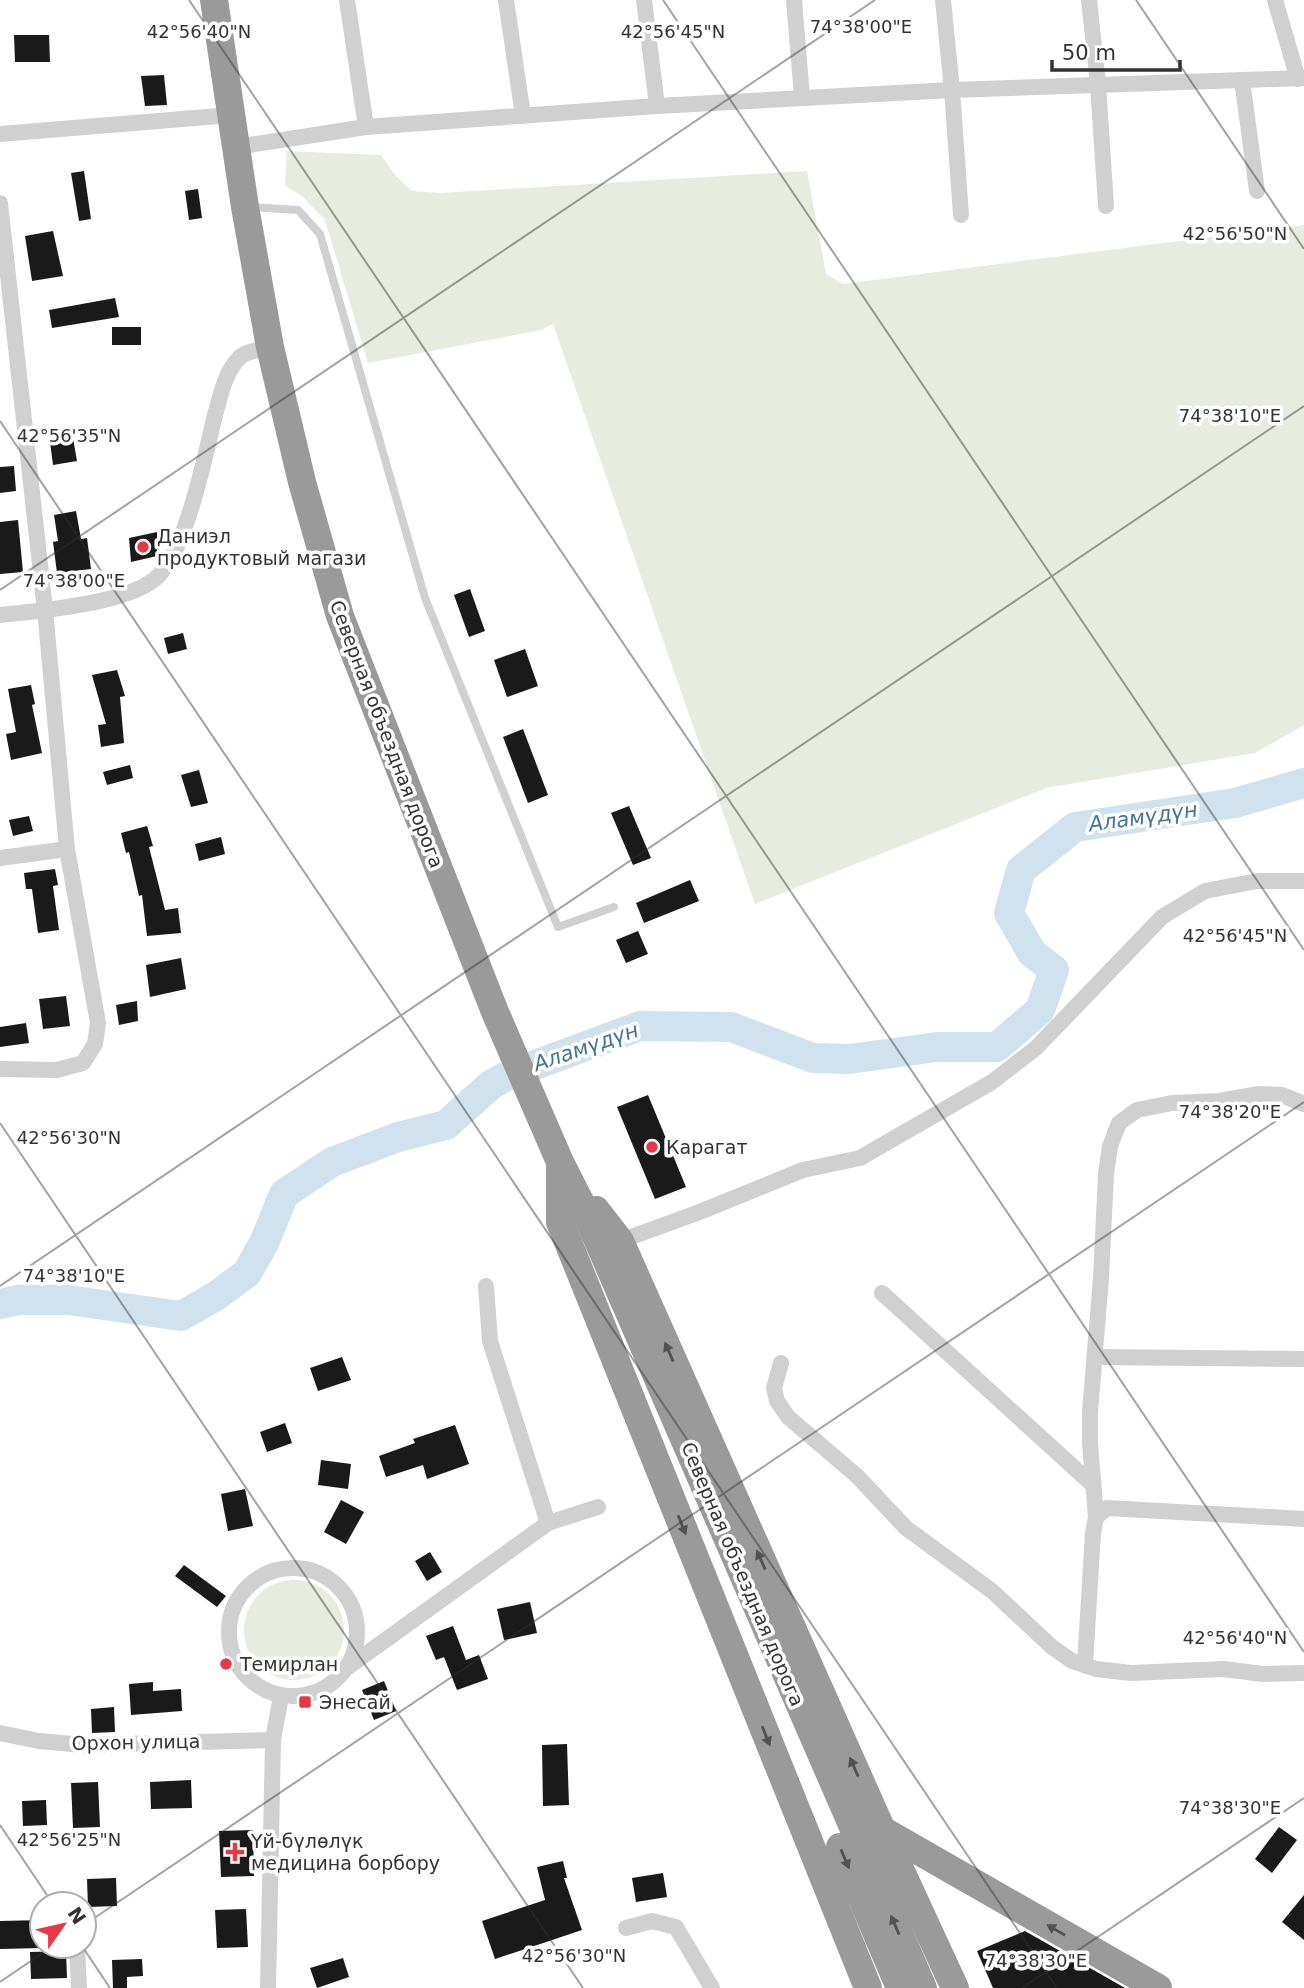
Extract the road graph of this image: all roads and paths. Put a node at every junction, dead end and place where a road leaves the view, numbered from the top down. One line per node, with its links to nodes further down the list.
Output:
1 (214, 0): 15 (highway, Северная объездная дорога)
2 (348, 0): 17 (street)
3 (506, 0): 16 (street)
4 (644, 0): 14 (street)
5 (794, 0): 13 (street)
6 (943, 0): 12 (street)
7 (1089, 0): 11 (street)
8 (1275, 0): 9 (street)
9 (1301, 78): 10 (street)
10 (1242, 80): 11 (street); 20 (street)
11 (1098, 84): 12 (street); 22 (street)
12 (952, 90): 13 (street); 24 (street)
13 (802, 97): 14 (street)
14 (657, 106): 16 (street)
15 (231, 115): 18 (street); 19 (highway, Северная объездная дорога)
16 (523, 116): 17 (street)
17 (366, 127): 19 (street)
18 (0, 134)
19 (236, 147): 23 (highway, Северная объездная дорога)
20 (1257, 191)
21 (0, 203): 26 (street)
22 (1106, 206)
23 (245, 207): 25 (highway, Северная объездная дорога); 31 (lane)
24 (961, 215)
25 (270, 347): 26 (street); 34 (highway, Северная объездная дорога)
26 (44, 610): 27 (street); 28 (street)
27 (0, 615)
28 (67, 849): 29 (street); 32 (street)
29 (0, 858)
30 (1304, 881): 35 (street)
31 (614, 907)
32 (0, 1069)
33 (1304, 1104): 38 (street)
34 (556, 1153): 35 (highway); 58 (highway, one-way to 58); 59 (highway, Северная объездная дорога, one-way to 59); 60 (highway, Северная объездная дорога, one-way to 34)
35 (620, 1241): 52 (highway, one-way to 35)
36 (486, 1286): 45 (street)
37 (882, 1293): 41 (street)
38 (1095, 1357): 39 (street); 41 (street)
39 (1304, 1359)
40 (781, 1363): 46 (street)
41 (1093, 1486): 43 (street)
42 (598, 1507): 45 (street)
43 (1096, 1517): 44 (street); 46 (street)
44 (1304, 1519)
45 (548, 1522): 47 (street)
46 (1085, 1665): 48 (street)
47 (346, 1669): 49 (street); 49 (street)
48 (1304, 1673)
49 (281, 1696): 51 (street)
50 (0, 1733): 51 (street, Орхон улица)
51 (273, 1740): 56 (street)
52 (882, 1830): 61 (highway); 62 (highway, one-way to 52)
53 (626, 1928): 57 (street)
54 (78, 1960): 55 (street)
55 (79, 1988)
56 (268, 1988)
57 (712, 1988)
58 (868, 1988)
59 (900, 1988)
60 (923, 1988)
61 (955, 1988)
62 (1158, 1988)

